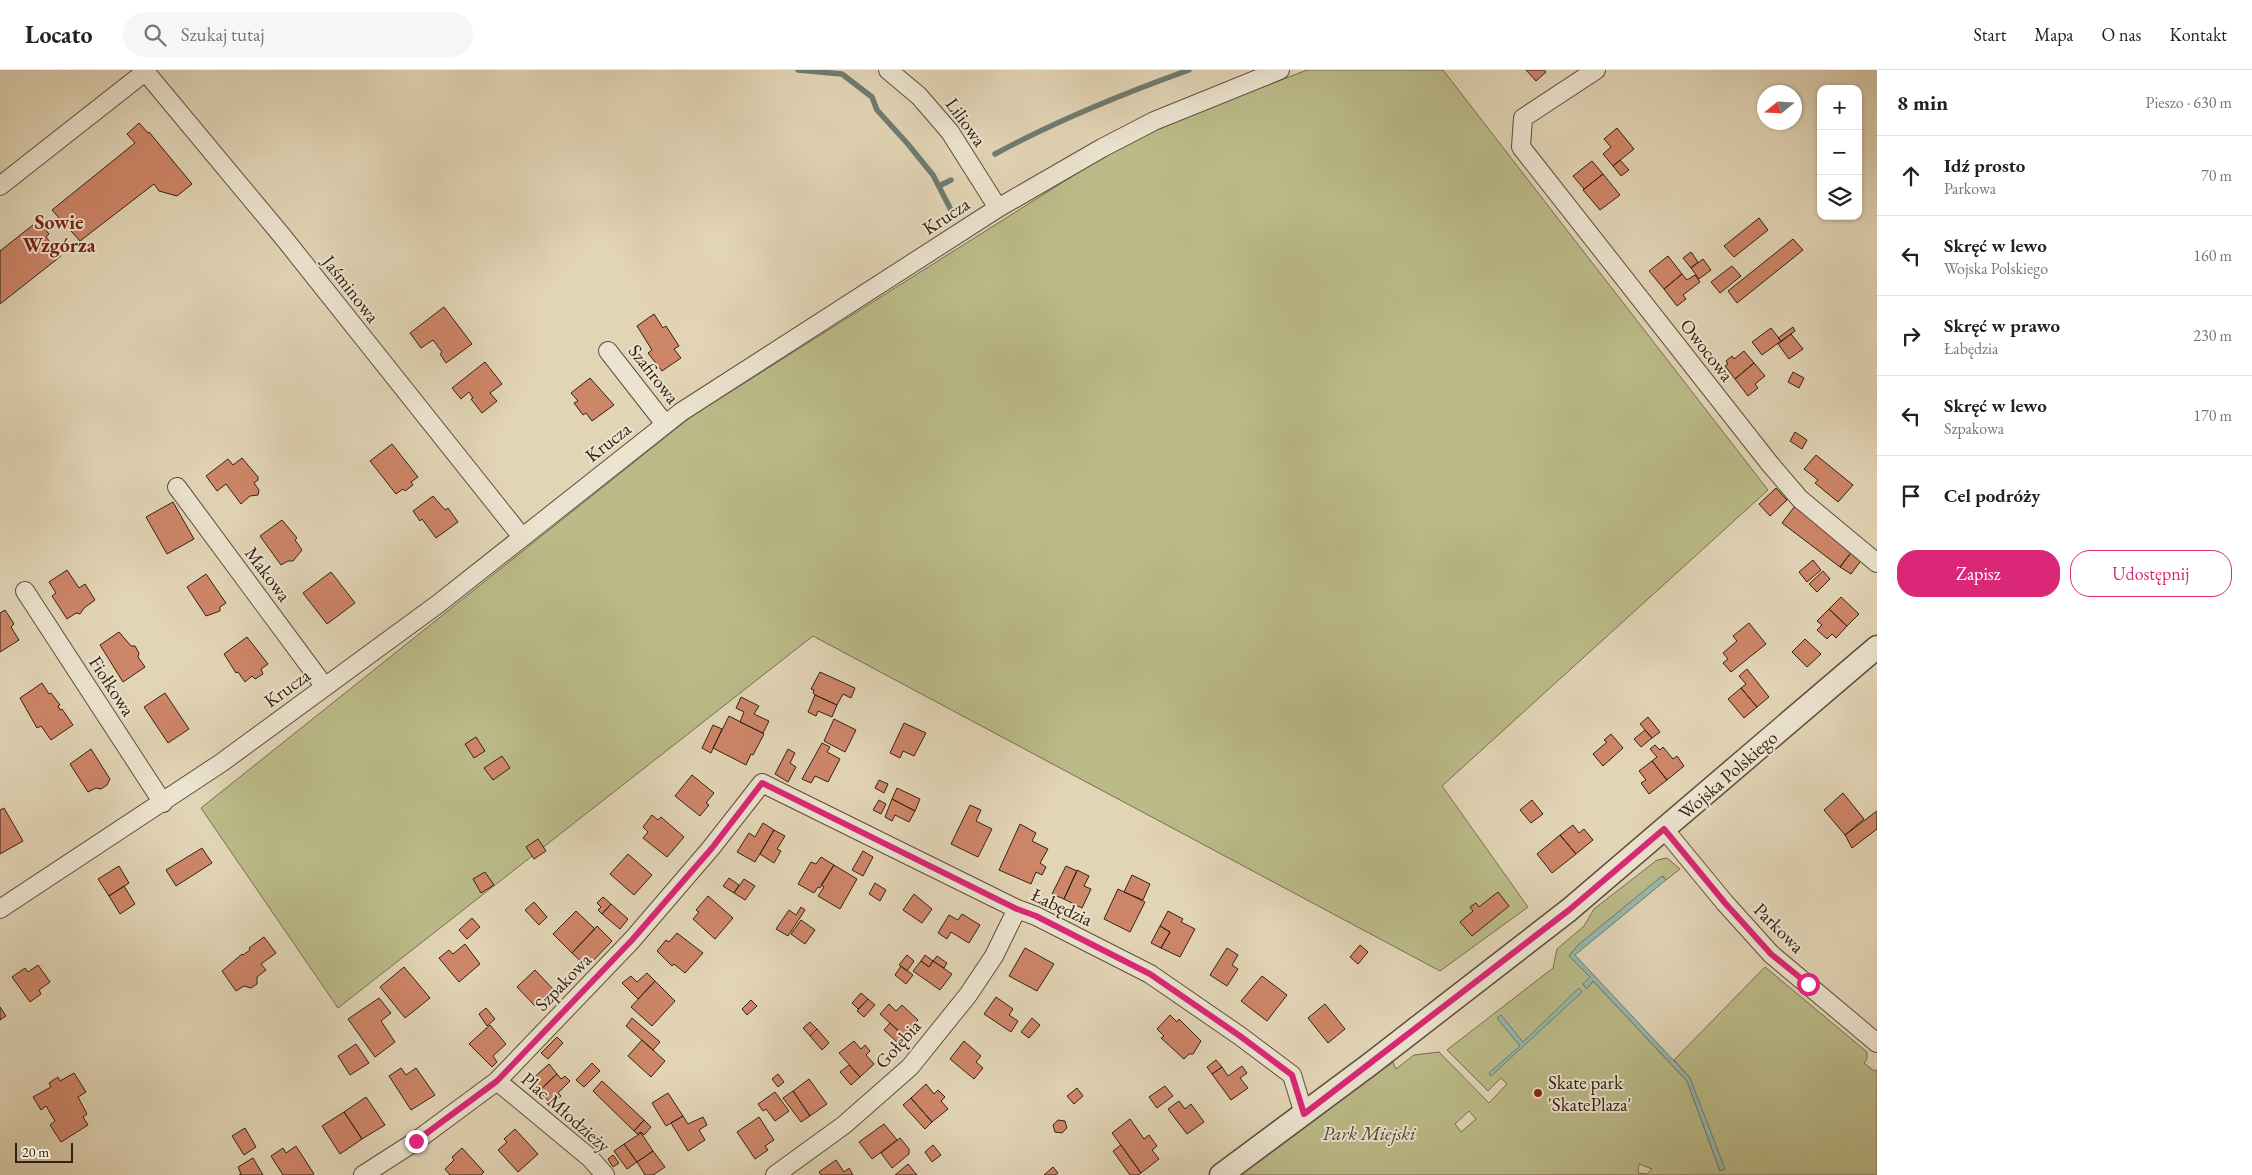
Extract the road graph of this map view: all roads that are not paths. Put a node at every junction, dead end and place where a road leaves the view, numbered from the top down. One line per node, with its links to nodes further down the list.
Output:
1 (888, 70): 6 (street, Liliowa)
2 (1280, 70): 6 (street, Krucza)
3 (1596, 70): 11 (street, Owocowa)
4 (144, 71): 5 (street); 10 (street, Jaśminowa)
5 (0, 186)
6 (998, 208): 8 (street, Krucza)
7 (608, 351): 8 (street, Szafirowa)
8 (665, 424): 10 (street, Krucza)
9 (177, 487): 14 (street, Makowa)
10 (522, 537): 14 (street, Krucza)
11 (1877, 563)
12 (25, 591): 16 (street, Fiołkowa)
13 (1877, 647): 17 (street, Wojska Polskiego)
14 (325, 687): 16 (street, Krucza)
15 (762, 783): 19 (street, Łabędzia); 21 (street, Szpakowa)
16 (163, 803): 18 (street, Krucza)
17 (1664, 829): 20 (street, Parkowa); 22 (street, Wojska Polskiego)
18 (0, 909)
19 (1017, 909): 22 (street, Łabędzia); 25 (street, Gołębia)
20 (1877, 1043)
21 (497, 1081): 23 (street, Szpakowa); 24 (street, Plac Młodzieży)
22 (1304, 1114): 26 (street, Wojska Polskiego)
23 (363, 1175)
24 (605, 1175)
25 (775, 1175)
26 (1221, 1175)

